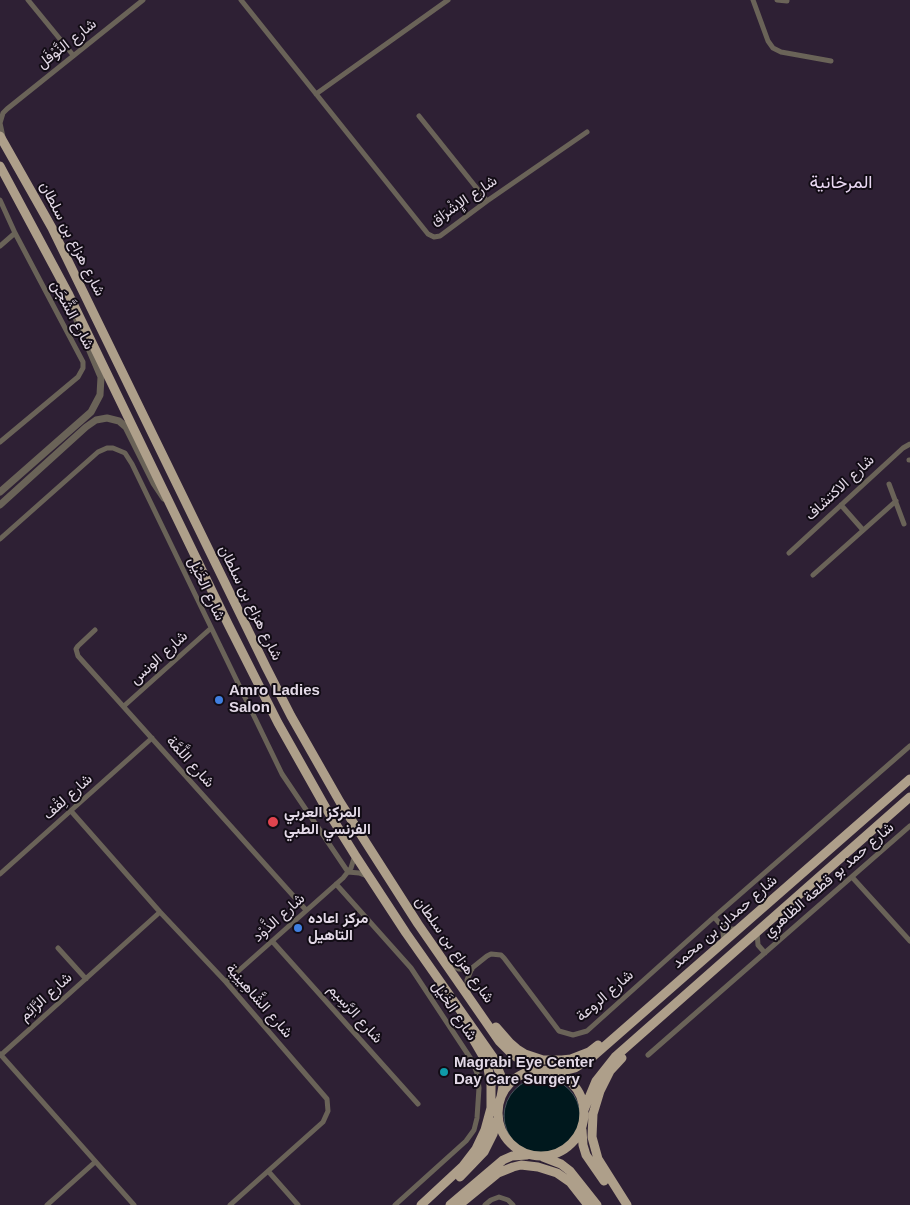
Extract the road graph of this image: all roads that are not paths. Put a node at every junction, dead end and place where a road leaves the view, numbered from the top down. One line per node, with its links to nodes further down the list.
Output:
1 (28, 0): 8 (street)
2 (143, 0): 8 (street, شارع النَّوْفَل)
3 (242, 0): 10 (street, شارع الإِشْرَاق)
4 (448, 0): 10 (street)
5 (753, 0): 9 (street)
6 (777, 0): 7 (street)
7 (787, 1)
8 (73, 56): 11 (street, شارع النَّوْفَل)
9 (831, 61)
10 (316, 94): 18 (street, شارع الإِشْرَاق)
11 (7, 109): 12 (street); 15 (street)
12 (0, 110)
13 (419, 116): 18 (street)
14 (587, 132): 18 (street, شارع الإِشْرَاق)
15 (2, 140): 63 (main road, شارع هزاع بن سلطان)
16 (0, 166): 21 (main road, شارع هزاع بن سلطان)
17 (0, 200): 19 (street, شارع الشَّجَن)
18 (487, 200)
19 (15, 233): 20 (street); 22 (street, شارع الشَّجَن)
20 (0, 246)
21 (68, 293): 25 (street); 29 (main road, شارع هزاع بن سلطان)
22 (0, 442)
23 (910, 444): 28 (street, شارع الاكتشاف)
24 (889, 484): 26 (street)
25 (0, 492)
26 (896, 501): 30 (street); 31 (street)
27 (0, 505): 29 (street)
28 (841, 505): 31 (street); 33 (street, شارع الاكتشاف)
29 (172, 508): 44 (main road, شارع هزاع بن سلطان)
30 (904, 524)
31 (863, 530): 34 (street)
32 (0, 539): 35 (street, شارع الخَيْل)
33 (789, 553)
34 (813, 574)
35 (210, 628): 37 (street, شارع الونس); 45 (street, شارع الخَيْل)
36 (95, 630): 37 (street, شارع اللَّمَّة)
37 (124, 706): 38 (street, شارع اللَّمَّة)
38 (152, 738): 42 (street, شارع لِقْف); 50 (street, شارع اللَّمَّة)
39 (910, 746): 52 (street, شارع الروعة)
40 (910, 778): 54 (main road, شارع حمدان بن محمد)
41 (910, 797): 55 (main road, شارع حمدان بن محمد)
42 (71, 810): 46 (street, شارع لِقْف); 51 (street, شارع الشَّاهِينِية)
43 (910, 826): 47 (street, شارع حمد بو قطعة الظاهري)
44 (355, 855): 45 (street, شارع الذَّوْد); 48 (main road, شارع هزاع بن سلطان)
45 (348, 872): 48 (street); 49 (street, شارع الذَّوْد)
46 (0, 874)
47 (852, 877): 57 (street); 62 (street, شارع حمد بو قطعة الظاهري)
48 (370, 878): 70 (main road, شارع هزاع بن سلطان)
49 (336, 884): 50 (street, شارع الذَّوْد); 87 (street, شارع الخَيْل)
50 (306, 910): 56 (street, شارع الذَّوْد)
51 (160, 912): 65 (street, شارع الرَّائِم); 66 (street, شارع الشَّاهِينِية)
52 (714, 917): 53 (street); 64 (street, شارع الروعة)
53 (722, 926): 54 (street); 58 (street)
54 (739, 929): 58 (main road, شارع حمدان بن محمد)
55 (757, 931): 59 (main road, شارع حمدان بن محمد); 60 (street, شارع حمد بو قطعة الظاهري)
56 (272, 941): 66 (street, شارع الذَّوْد); 75 (street, شارع الرَّسِيم)
57 (910, 941)
58 (723, 942): 67 (main road, شارع حمدان بن محمد)
59 (744, 942): 60 (street, شارع حمد بو قطعة الظاهري); 69 (main road, شارع حمدان بن محمد)
60 (758, 945): 62 (street, شارع حمد بو قطعة الظاهري)
61 (58, 948): 65 (street, شارع الرَّائِم)
62 (765, 953): 72 (street, شارع حمد بو قطعة الظاهري)
63 (442, 959): 64 (street); 68 (main road, شارع هزاع بن سلطان)
64 (472, 968): 68 (street)
65 (86, 978): 71 (street, شارع الرَّائِم)
66 (226, 982): 82 (street, شارع الشَّاهِينِية)
67 (661, 997): 68 (main road); 73 (main road, شارع حمدان بن محمد)
68 (471, 998): 73 (main road, شارع هزاع بن سلطان)
69 (670, 1007): 76 (main road, شارع حمدان بن محمد); 97 (main road)
70 (460, 1009): 74 (main road, شارع هزاع بن سلطان); 88 (main road)
71 (0, 1054): 81 (street)
72 (648, 1055)
73 (546, 1071): 74 (main road); 76 (main road)
74 (501, 1097): 77 (main road)
75 (418, 1104)
76 (584, 1110): 78 (main road)
77 (498, 1114): 79 (main road); 89 (main road)
78 (583, 1124): 80 (main road); 96 (main road)
79 (530, 1155): 80 (main road); 90 (main road)
80 (540, 1156): 95 (main road)
81 (96, 1162): 83 (street); 84 (street)
82 (268, 1171): 85 (street, شارع الشَّاهِينِية); 86 (street)
83 (47, 1205)
84 (134, 1205)
85 (230, 1205)
86 (298, 1205)
87 (395, 1205)
88 (421, 1205)
89 (428, 1205)
90 (450, 1205)
91 (459, 1205): 94 (main road)
92 (485, 1205): 93 (street)
93 (513, 1205)
94 (588, 1205)
95 (597, 1205)
96 (622, 1205)
97 (627, 1205)

